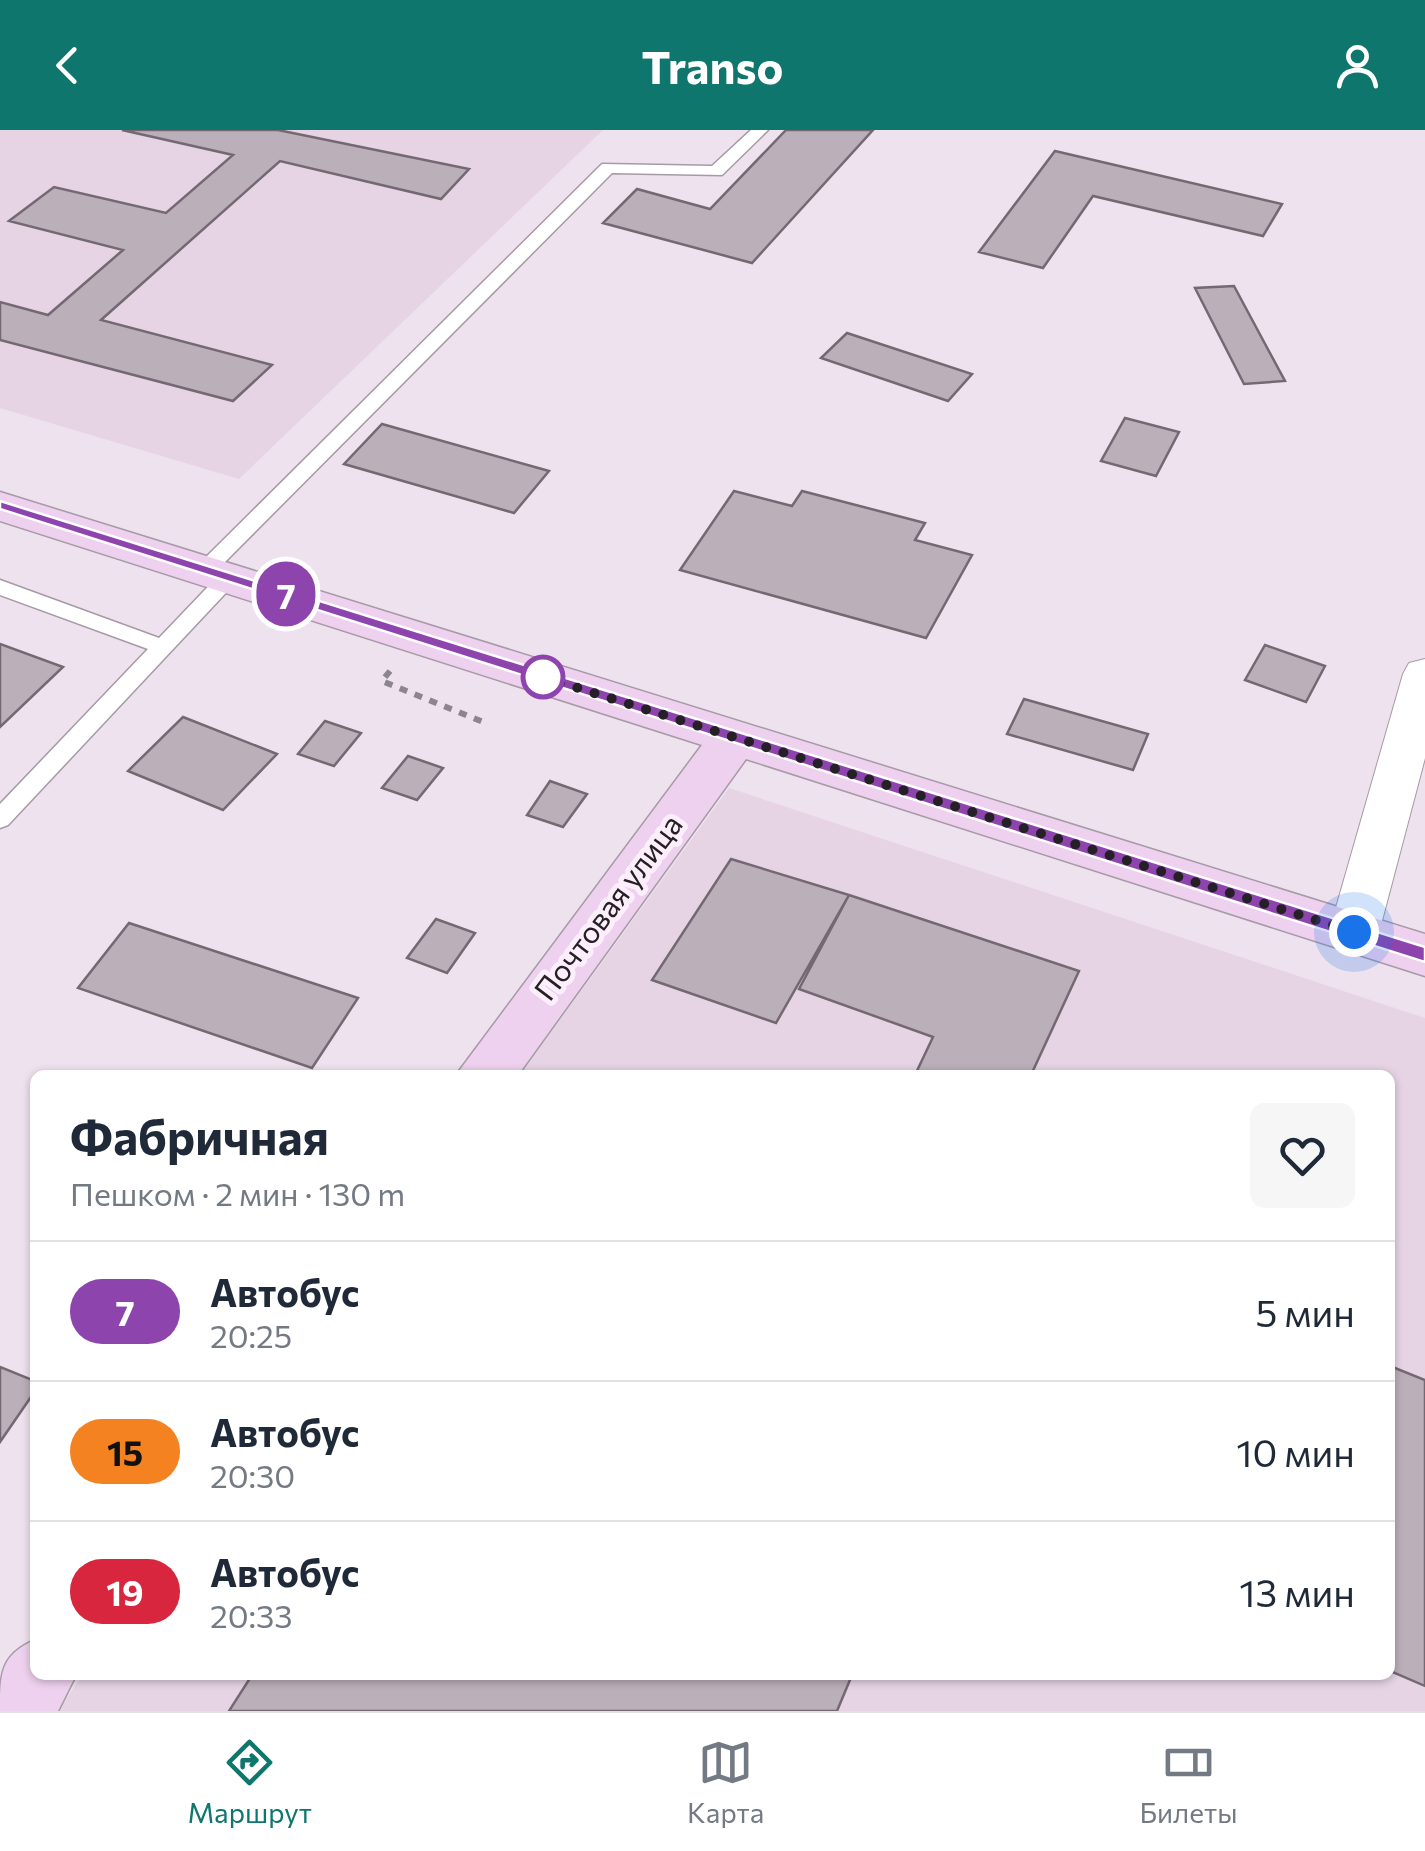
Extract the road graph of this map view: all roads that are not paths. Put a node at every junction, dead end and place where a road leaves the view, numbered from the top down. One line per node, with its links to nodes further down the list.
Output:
1 (760, 130): 3 (lane)
2 (0, 506): 3 (main road)
3 (218, 573): 5 (lane); 7 (main road)
4 (0, 587): 5 (lane)
5 (163, 646): 8 (lane)
6 (1425, 674): 9 (street)
7 (734, 740): 9 (main road); 11 (main road, Почтовая улица)
8 (0, 819)
9 (1354, 932): 10 (main road)
10 (1425, 955)
11 (489, 1070)
12 (35, 1680): 13 (main road)
13 (12, 1711)

